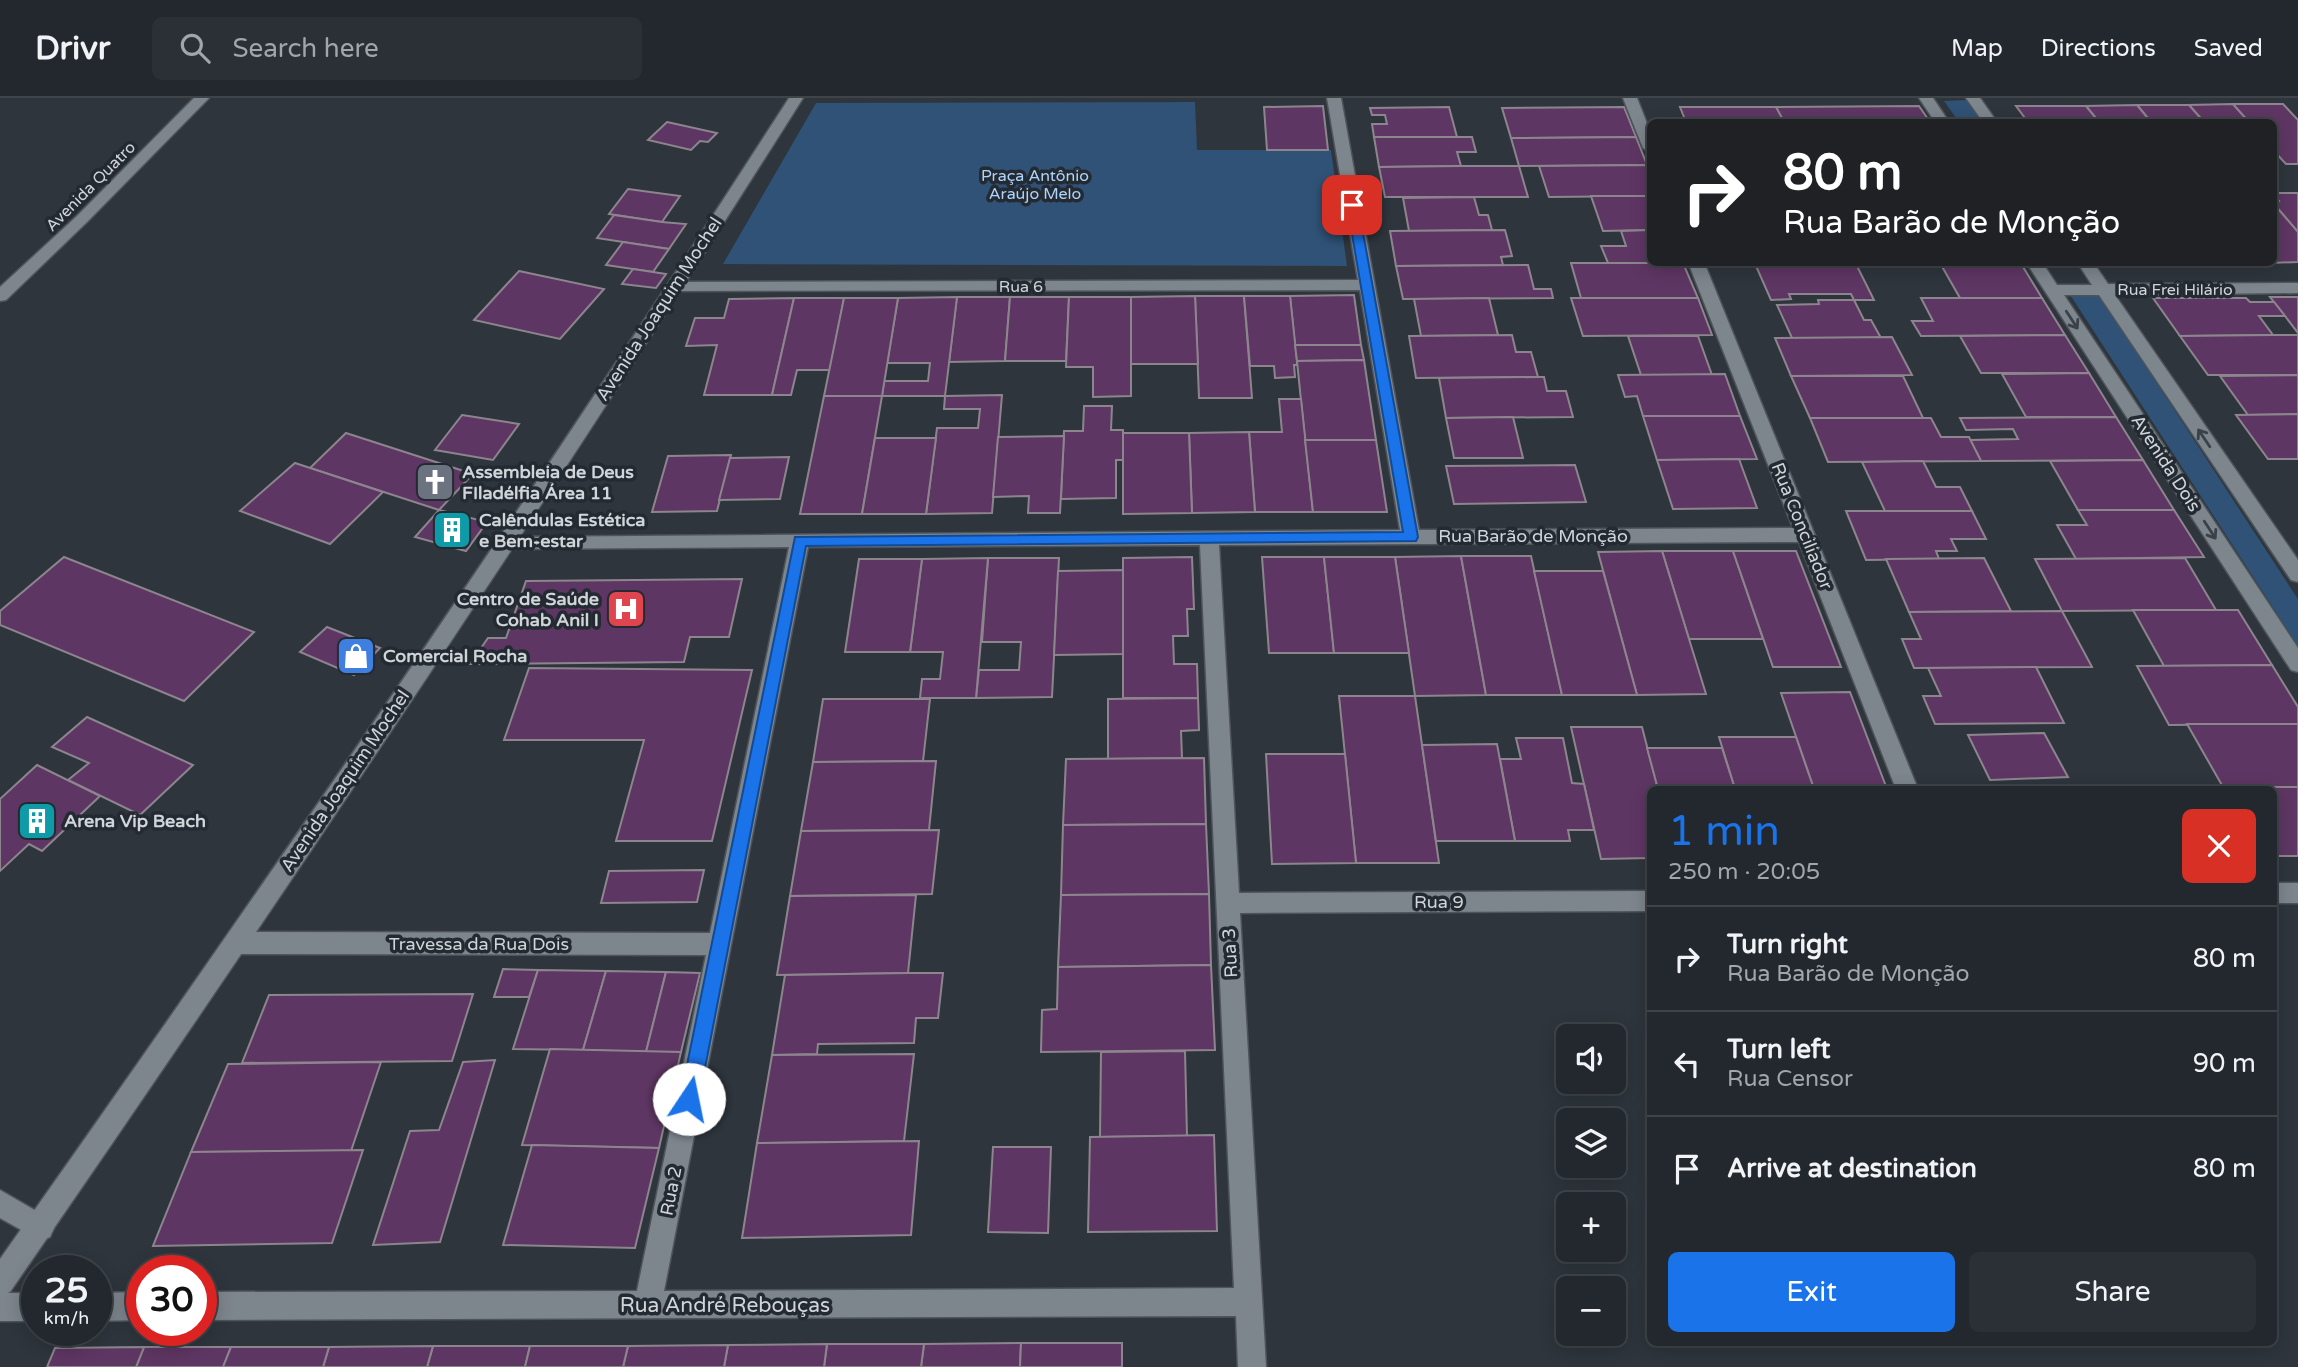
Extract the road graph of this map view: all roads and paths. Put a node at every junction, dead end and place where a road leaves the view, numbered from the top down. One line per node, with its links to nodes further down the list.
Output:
1 (202, 98): 18 (street, Avenida Quatro)
2 (796, 98): 14 (street, Avenida Joaquim Mochel)
3 (1334, 98): 13 (street)
4 (1630, 98): 9 (street)
5 (1926, 98): 7 (street)
6 (1973, 98): 8 (street)
7 (1940, 119)
8 (1988, 119)
9 (1647, 140)
10 (1698, 266): 19 (street, Rua Conciliador)
11 (2037, 266): 16 (street, Avenida Dois)
12 (2088, 266): 17 (street)
13 (1366, 285): 14 (street, Rua 6); 20 (street)
14 (676, 286): 23 (street, Avenida Joaquim Mochel)
15 (2298, 288): 17 (street, Rua Frei Hilário)
16 (2052, 290): 17 (street, Rua Frei Hilário); 25 (street, Avenida Dois, one-way to 25)
17 (2104, 290): 24 (street, one-way to 17)
18 (0, 296)
19 (1805, 534): 20 (street, Rua Barão de Monção); 26 (street, Rua Conciliador)
20 (1411, 537): 21 (street, Rua Barão de Monção)
21 (1209, 538): 22 (street, Rua Barão de Monção); 30 (street, Rua 3)
22 (800, 541): 23 (street, Rua Barão de Monção); 32 (street, Rua 2)
23 (505, 542): 31 (street, Avenida Joaquim Mochel)
24 (2298, 575)
25 (2298, 664)
26 (1906, 786)
27 (2277, 893): 28 (street)
28 (2298, 893)
29 (1647, 901): 30 (street, Rua 9)
30 (1228, 903): 36 (street, Rua 3)
31 (237, 943): 32 (street, Travessa da Rua Dois); 34 (street, Avenida Joaquim Mochel)
32 (720, 944): 37 (street, Rua 2)
33 (0, 1203): 34 (street)
34 (41, 1228): 35 (street, Avenida Joaquim Mochel)
35 (0, 1282)
36 (1249, 1303): 37 (street, Rua André Rebouças); 41 (street, Rua 3)
37 (648, 1305): 38 (street, Rua André Rebouças)
38 (217, 1306)
39 (0, 1307): 40 (street)
40 (21, 1307)
41 (1252, 1367)

